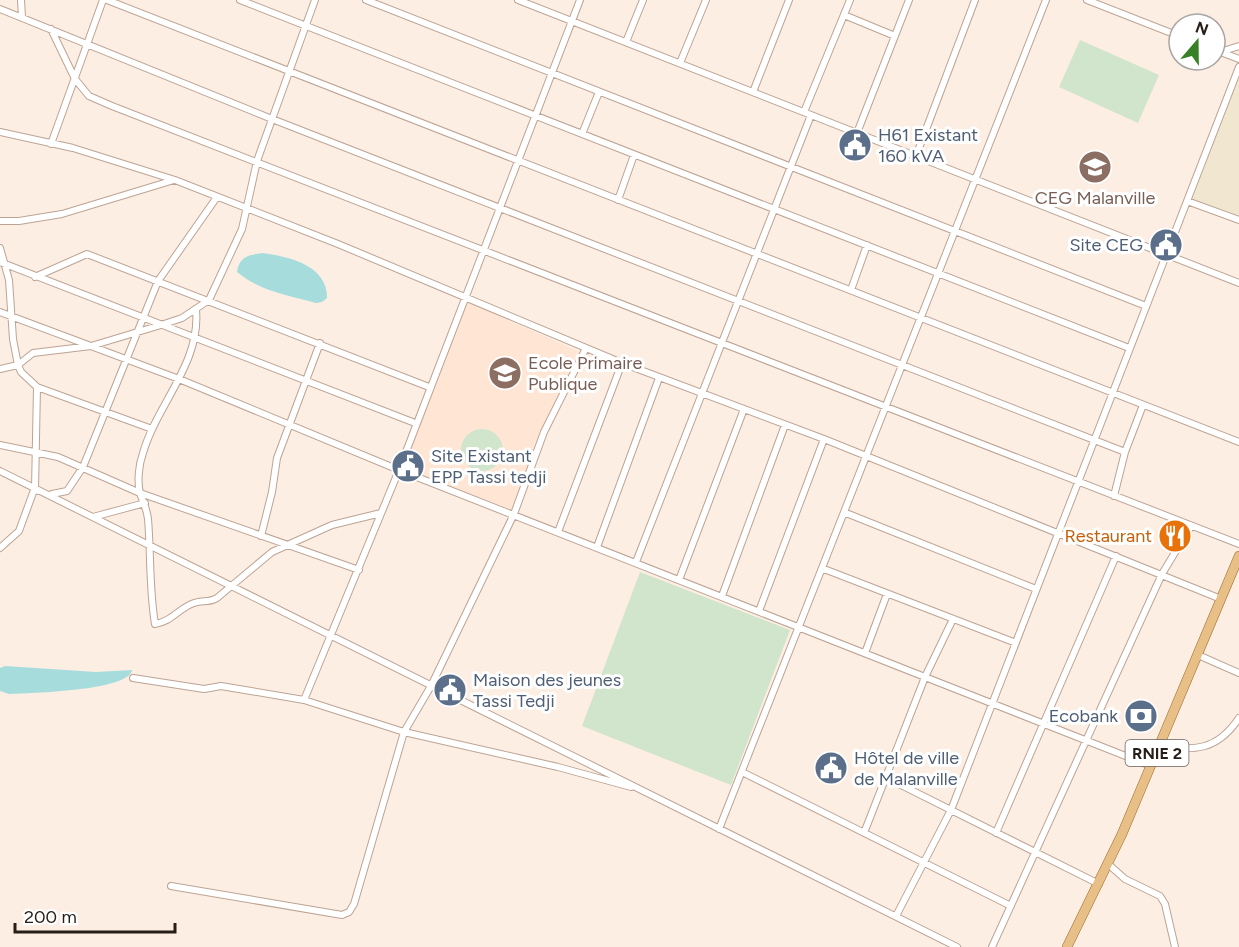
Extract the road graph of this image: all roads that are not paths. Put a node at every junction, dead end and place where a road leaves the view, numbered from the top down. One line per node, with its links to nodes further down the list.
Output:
1 (21, 0): 18 (street)
2 (105, 0): 25 (street); 28 (street)
3 (240, 0): 20 (street)
4 (315, 0): 20 (street)
5 (366, 0): 29 (street)
6 (518, 0): 19 (street)
7 (580, 0): 19 (street)
8 (643, 0): 24 (street)
9 (706, 0): 26 (street)
10 (789, 0): 32 (street)
11 (850, 0): 17 (street)
12 (909, 0): 23 (street)
13 (975, 0): 41 (street)
14 (1046, 0): 45 (street)
15 (1087, 0): 22 (street)
16 (0, 9): 18 (street)
17 (844, 15): 23 (street); 33 (street)
18 (22, 17): 21 (street)
19 (572, 20): 24 (street); 29 (street)
20 (306, 24): 28 (street); 34 (street)
21 (51, 29): 25 (street); 30 (street)
22 (1167, 31)
23 (895, 36): 37 (street)
24 (626, 42): 26 (street)
25 (87, 45): 30 (street); 35 (street)
26 (680, 63): 32 (street)
27 (1239, 67): 49 (street)
28 (289, 71): 35 (street); 42 (street)
29 (551, 72): 31 (street); 34 (street)
30 (75, 79): 39 (street); 43 (street)
31 (599, 92): 38 (street); 44 (street)
32 (753, 92): 33 (street)
33 (808, 114): 37 (street); 44 (street)
34 (534, 116): 38 (street); 42 (street)
35 (272, 119): 43 (street); 50 (street)
36 (0, 132): 39 (street)
37 (857, 133): 41 (street)
38 (582, 134): 40 (street)
39 (51, 144): 46 (street)
40 (634, 155): 48 (street); 51 (street)
41 (916, 156): 45 (street)
42 (517, 160): 48 (street); 50 (street)
43 (257, 161): 52 (street); 58 (street)
44 (790, 167): 51 (street); 55 (street)
45 (976, 179): 55 (street); 60 (street)
46 (175, 180): 47 (street); 54 (street)
47 (217, 197): 52 (street); 64 (street)
48 (618, 200): 59 (street)
49 (1187, 201): 53 (street); 60 (street)
50 (499, 207): 58 (street); 69 (street)
51 (774, 208): 56 (street); 59 (street)
52 (247, 209): 67 (street); 68 (street)
53 (1239, 220)
54 (0, 221)
55 (956, 231): 62 (street); 70 (street)
56 (867, 245): 62 (street); 66 (street)
57 (0, 248): 61 (street)
58 (482, 251): 67 (street); 80 (street)
59 (756, 254): 66 (street); 69 (street)
60 (1166, 255): 65 (street); 70 (street)
61 (2, 263): 63 (street); 73 (street)
62 (939, 274): 75 (street); 83 (street)
63 (35, 277): 64 (street); 74 (street)
64 (158, 281): 68 (street); 74 (street)
65 (1239, 283)
66 (850, 290): 75 (street)
67 (463, 298): 82 (street); 93 (street)
68 (209, 300): 71 (street); 79 (street)
69 (738, 301): 80 (street); 87 (street)
70 (1146, 306): 83 (street)
71 (196, 309): 76 (street); 78 (street)
72 (0, 312): 73 (street)
73 (11, 316): 81 (street); 86 (street)
74 (141, 317): 76 (street); 77 (street)
75 (922, 318): 87 (street); 94 (street)
76 (161, 325): 77 (street); 78 (street)
77 (135, 333): 81 (street); 84 (street)
78 (196, 338): 90 (street); 91 (street)
79 (320, 343): 91 (street); 93 (street)
80 (720, 343): 95 (street); 97 (street)
81 (91, 346): 84 (street); 86 (street)
82 (586, 348): 85 (street); 121 (street)
83 (1130, 348): 94 (street)
84 (125, 358): 90 (street); 99 (street)
85 (622, 363): 89 (street); 124 (street)
86 (18, 364): 88 (street); 92 (street)
87 (904, 366): 97 (street); 105 (street)
88 (0, 369)
89 (659, 378): 95 (street); 130 (street)
90 (179, 379): 101 (street); 103 (street)
91 (305, 381): 100 (street); 101 (street)
92 (37, 387): 99 (street); 108 (street)
93 (429, 387): 100 (street)
94 (1112, 393): 96 (street); 105 (street)
95 (701, 394): 98 (street); 134 (street)
96 (1143, 405): 106 (street); 109 (street)
97 (887, 407): 110 (street); 114 (street)
98 (744, 409): 102 (street); 138 (street)
99 (105, 411): 103 (street); 111 (street)
100 (415, 423): 112 (street)
101 (288, 424): 112 (street); 126 (street)
102 (785, 425): 104 (street); 142 (street)
103 (152, 429): 116 (street)
104 (824, 439): 110 (street); 144 (street)
105 (1095, 440): 109 (street); 114 (street)
106 (1239, 442)
107 (0, 445): 108 (street)
108 (35, 451): 111 (street); 115 (street)
109 (1125, 452): 117 (street)
110 (868, 456): 120 (street); 125 (street)
111 (83, 467): 115 (street); 116 (street)
112 (399, 470): 119 (street); 121 (street)
113 (0, 471): 115 (street)
114 (1078, 482): 117 (street); 125 (street)
115 (37, 490): 122 (street); 131 (street)
116 (140, 493): 118 (street); 126 (street)
117 (1114, 496): 123 (street)
118 (145, 503): 122 (street); 127 (street)
119 (381, 513): 129 (street); 136 (street)
120 (846, 513): 135 (street); 140 (street)
121 (514, 514): 124 (street); 154 (street)
122 (93, 517): 127 (street)
123 (1191, 526): 128 (street); 137 (street)
124 (558, 532): 130 (street)
125 (1058, 534): 132 (street); 140 (street)
126 (261, 536): 129 (street)
127 (148, 544): 139 (street); 139 (street)
128 (1239, 544)
129 (288, 546): 136 (street); 139 (street)
130 (597, 547): 134 (street)
131 (0, 548)
132 (1116, 556): 137 (street); 158 (street)
133 (1239, 556): 143 (main road, RNIE 2 / RNIE 2)
134 (636, 562): 138 (street)
135 (824, 569): 141 (street); 146 (street)
136 (359, 570): 147 (street)
137 (1162, 574): 143 (street); 160 (street)
138 (679, 579): 142 (street)
139 (233, 586): 147 (street)
140 (1036, 590): 148 (street)
141 (887, 594): 145 (street); 149 (street)
142 (722, 596): 144 (street)
143 (1221, 599): 150 (main road, RNIE 2 / RNIE 2)
144 (759, 611): 146 (street)
145 (953, 619): 148 (street); 152 (street)
146 (801, 628): 149 (street); 163 (street)
147 (332, 635): 154 (street); 155 (street)
148 (1016, 643): 156 (street)
149 (865, 653): 152 (street)
150 (1198, 655): 151 (street); 161 (main road, RNIE 2 / RNIE 2)
151 (1239, 673)
152 (925, 677): 156 (street); 164 (street)
153 (133, 678): 155 (street)
154 (431, 686): 159 (street); 165 (street)
155 (304, 700): 159 (street)
156 (993, 702): 158 (street); 166 (street)
157 (1239, 718): 161 (street)
158 (1043, 723): 160 (street); 169 (street)
159 (405, 732): 165 (street); 174 (street)
160 (1088, 741): 162 (street); 170 (street)
161 (1159, 747): 162 (main road, RNIE 2 / RNIE 2)
162 (1151, 766): 172 (main road, RNIE 2 / RNIE 2)
163 (742, 772): 167 (street); 168 (street)
164 (885, 777): 166 (street); 168 (street)
165 (646, 791): 167 (street)
166 (951, 810): 169 (street); 171 (street)
167 (719, 829): 176 (street)
168 (864, 833): 171 (street)
169 (996, 833): 170 (street)
170 (1036, 853): 173 (street); 175 (street)
171 (924, 863): 175 (street); 176 (street)
172 (1108, 864): 173 (main road, RNIE 2 / RNIE 2); 180 (street)
173 (1099, 884): 179 (main road, RNIE 2 / RNIE 2)
174 (171, 886)
175 (1011, 906): 178 (street)
176 (896, 916): 177 (street)
177 (957, 947)
178 (992, 947)
179 (1067, 947)
180 (1175, 947)

